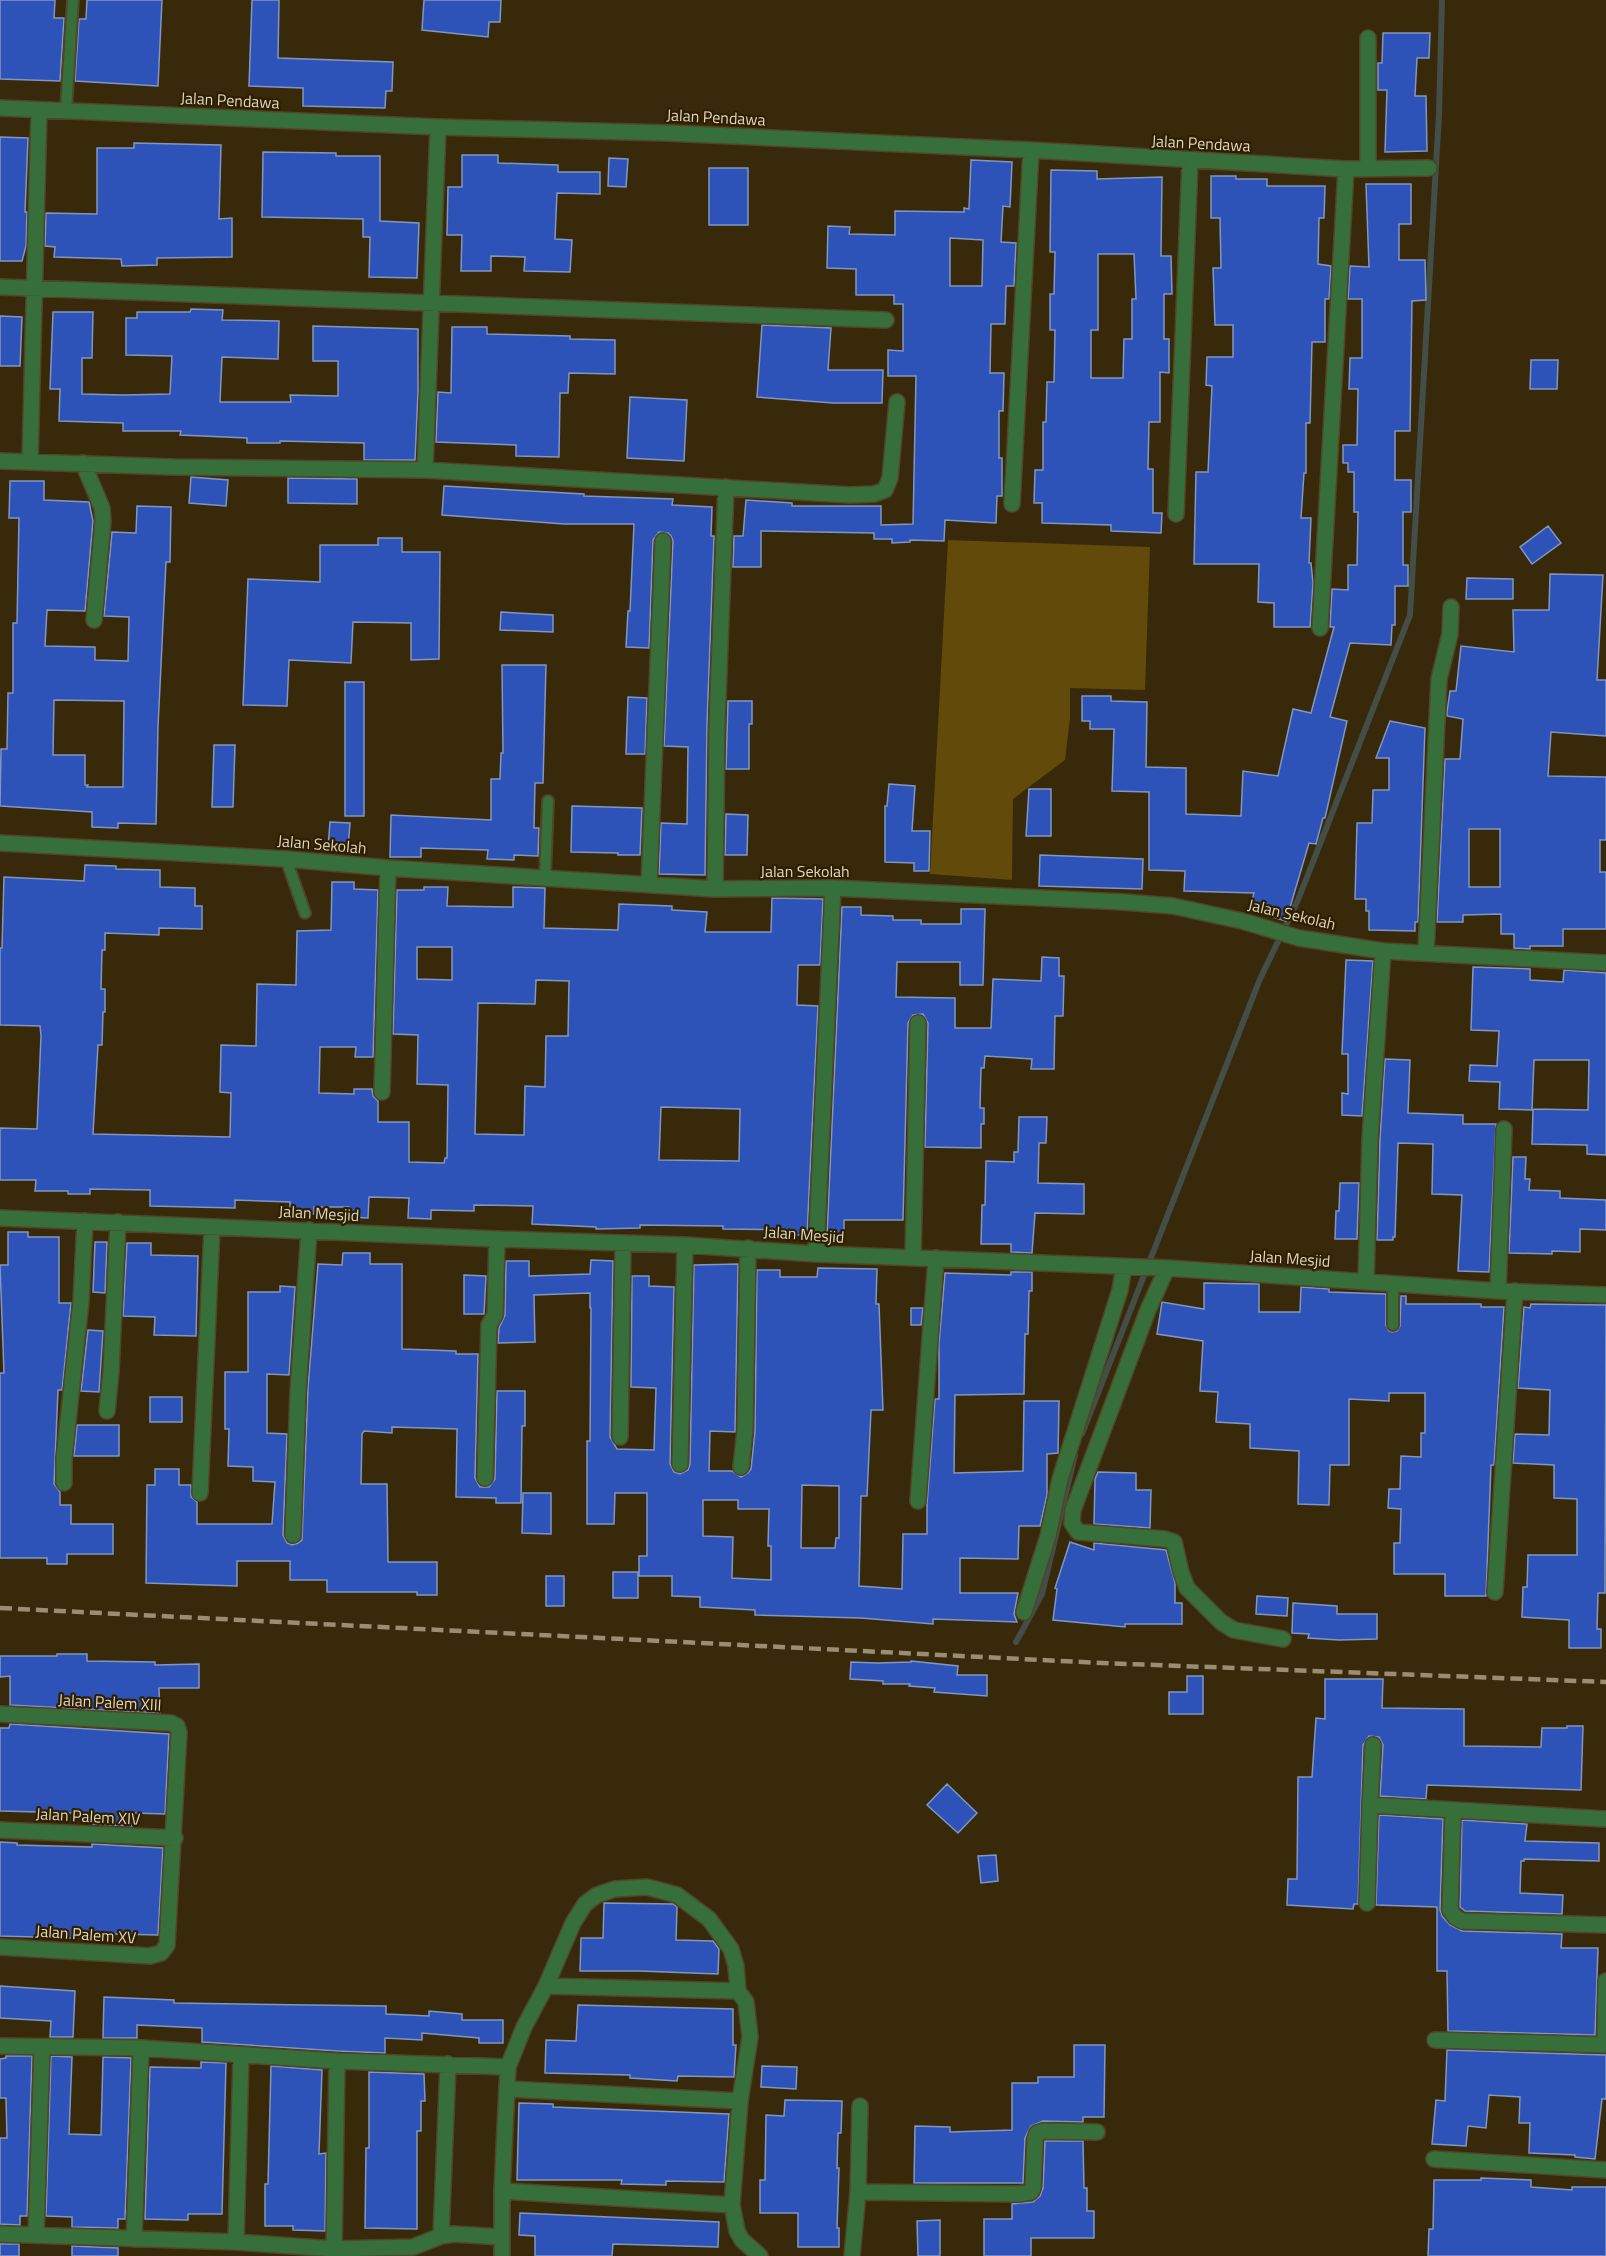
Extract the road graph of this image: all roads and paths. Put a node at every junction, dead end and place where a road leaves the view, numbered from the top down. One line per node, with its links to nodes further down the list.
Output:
1 (73, 0): 5 (lane)
2 (1368, 38): 9 (street)
3 (0, 108): 4 (street, Jalan Pendawa)
4 (39, 110): 5 (street, Jalan Pendawa); 13 (street)
5 (66, 110): 6 (street, Jalan Pendawa)
6 (438, 127): 7 (street, Jalan Pendawa); 14 (street)
7 (1031, 150): 8 (street, Jalan Pendawa); 22 (street)
8 (1190, 160): 11 (street, Jalan Pendawa); 23 (street)
9 (1368, 168): 10 (street, Jalan Pendawa); 11 (street, Jalan Pendawa)
10 (1429, 168)
11 (1346, 169): 27 (street)
12 (0, 287): 13 (street)
13 (35, 289): 14 (street); 18 (street)
14 (432, 304): 15 (street); 20 (street)
15 (886, 320)
16 (897, 402): 21 (street)
17 (0, 461): 18 (street)
18 (30, 461): 19 (street)
19 (83, 463): 20 (street); 26 (street)
20 (424, 470): 21 (street)
21 (726, 487): 35 (street)
22 (1012, 504)
23 (1176, 514)
24 (663, 541): 33 (street)
25 (1451, 607): 38 (street)
26 (94, 620)
27 (1320, 628)
28 (548, 801): 32 (lane)
29 (0, 843): 30 (street, Jalan Sekolah)
30 (286, 859): 31 (street, Jalan Sekolah); 36 (lane)
31 (388, 868): 32 (street, Jalan Sekolah); 41 (street)
32 (545, 877): 33 (street, Jalan Sekolah)
33 (649, 885): 35 (street, Jalan Sekolah)
34 (833, 888): 35 (street, Jalan Sekolah); 37 (street, Jalan Sekolah); 52 (street)
35 (715, 889)
36 (305, 913)
37 (1383, 951): 38 (street, Jalan Sekolah); 57 (street)
38 (1426, 953): 39 (street, Jalan Sekolah)
39 (1606, 963)
40 (918, 1023): 53 (street)
41 (382, 1092)
42 (1504, 1129): 59 (street)
43 (0, 1218): 44 (street, Jalan Mesjid)
44 (85, 1221): 45 (street, Jalan Mesjid); 68 (street)
45 (118, 1222): 46 (street, Jalan Mesjid); 63 (street)
46 (212, 1227): 47 (street, Jalan Mesjid); 69 (street)
47 (309, 1230): 48 (street, Jalan Mesjid); 71 (street)
48 (497, 1239): 49 (street, Jalan Mesjid); 67 (street)
49 (623, 1244): 50 (street, Jalan Mesjid); 64 (street)
50 (684, 1245): 51 (street, Jalan Mesjid); 65 (street)
51 (748, 1248): 52 (street, Jalan Mesjid); 66 (street)
52 (816, 1254): 53 (street, Jalan Mesjid)
53 (913, 1258): 54 (street, Jalan Mesjid)
54 (936, 1258): 55 (street, Jalan Mesjid); 70 (street)
55 (1129, 1267): 56 (street, Jalan Mesjid); 73 (street)
56 (1163, 1268): 57 (street, Jalan Mesjid); 74 (street)
57 (1366, 1281): 58 (street, Jalan Mesjid)
58 (1393, 1282): 59 (street, Jalan Mesjid); 62 (lane)
59 (1498, 1291): 60 (street, Jalan Mesjid)
60 (1515, 1291): 61 (street, Jalan Mesjid); 72 (street)
61 (1606, 1295)
62 (1393, 1325)
63 (108, 1411)
64 (620, 1437)
65 (680, 1464)
66 (741, 1467)
67 (485, 1478)
68 (64, 1483)
69 (200, 1493)
70 (918, 1501)
71 (293, 1535)
72 (1495, 1592)
73 (1024, 1612)
74 (1283, 1639)
75 (0, 1714): 81 (street, Jalan Palem XIII)
76 (1373, 1745): 77 (street)
77 (1371, 1805): 78 (street); 82 (street)
78 (1453, 1811): 79 (street); 83 (street)
79 (1606, 1819)
80 (0, 1830): 81 (street, Jalan Palem XIV)
81 (175, 1839): 84 (street, Jalan Palem XV)
82 (1367, 1903)
83 (1606, 1925)
84 (0, 1947)
85 (1606, 1981): 89 (street)
86 (546, 1986): 87 (street); 87 (street); 96 (street)
87 (738, 1991): 98 (street)
88 (1435, 2040): 89 (street)
89 (1605, 2045)
90 (0, 2046): 91 (street)
91 (42, 2048): 92 (street); 107 (street)
92 (141, 2048): 93 (street); 110 (street)
93 (241, 2055): 94 (street); 111 (street)
94 (337, 2061): 95 (street); 112 (street)
95 (448, 2064): 96 (street); 108 (street)
96 (508, 2067): 97 (street)
97 (507, 2089): 98 (street); 103 (street)
98 (740, 2101): 105 (street)
99 (860, 2106): 104 (street)
100 (1097, 2132): 104 (street)
101 (1434, 2159): 102 (street)
102 (1606, 2170)
103 (502, 2191): 105 (street); 109 (street)
104 (858, 2192): 115 (street)
105 (732, 2205): 114 (street)
106 (0, 2234): 107 (street)
107 (36, 2235): 110 (street)
108 (441, 2236): 109 (street); 112 (street)
109 (501, 2237): 113 (street)
110 (134, 2239): 111 (street)
111 (236, 2242): 112 (street)
112 (334, 2248)
113 (502, 2256)
114 (760, 2256)
115 (852, 2256)

